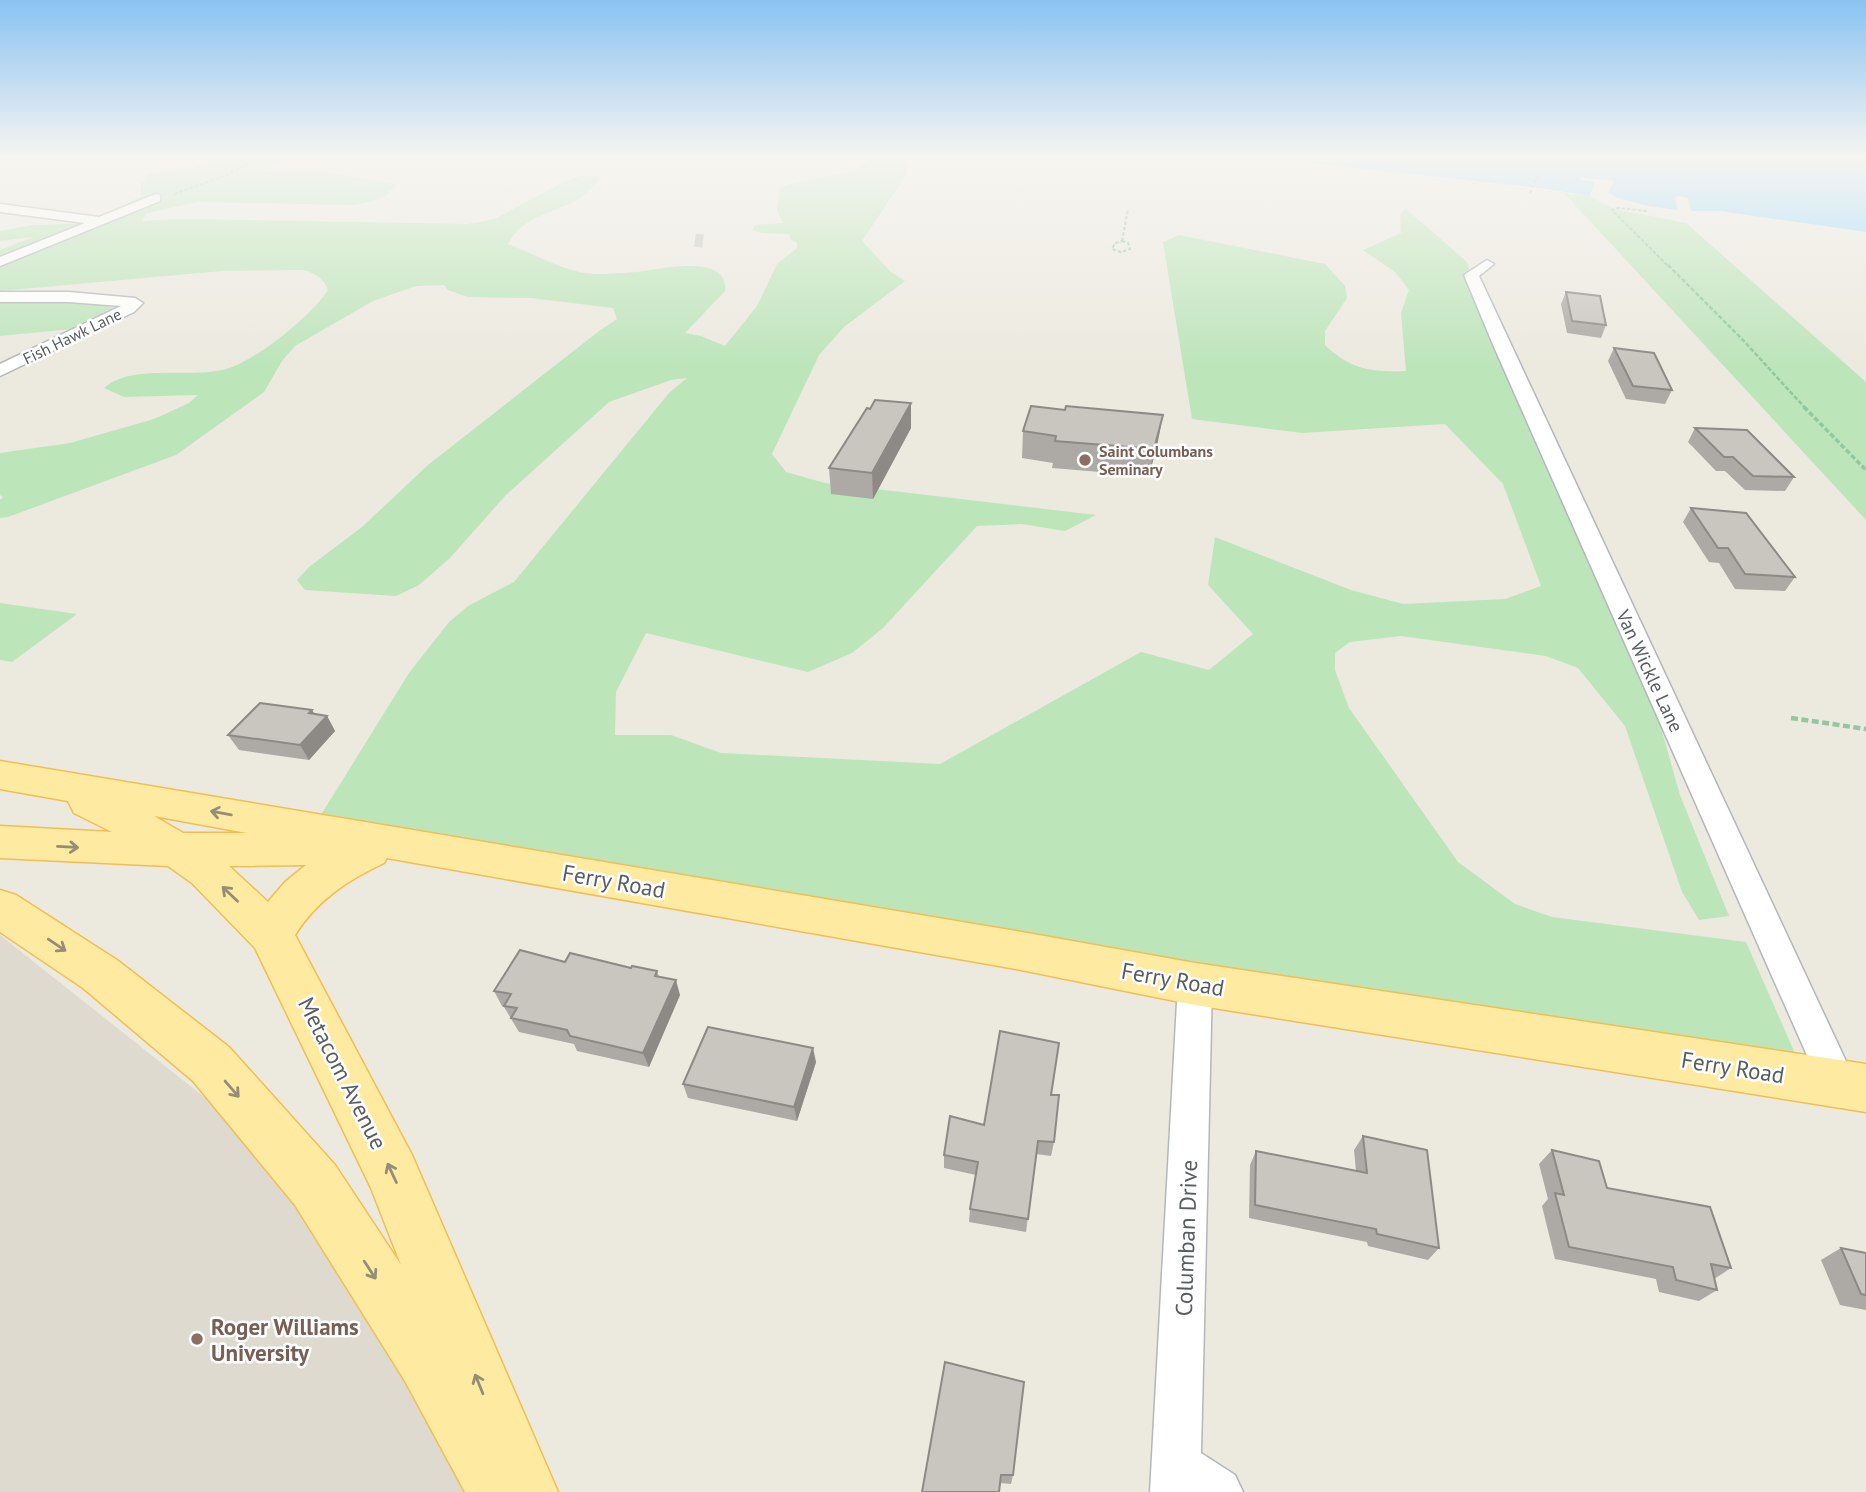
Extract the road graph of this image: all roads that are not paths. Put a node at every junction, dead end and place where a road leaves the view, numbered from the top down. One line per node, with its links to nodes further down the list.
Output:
1 (88, 225): 2 (street)
2 (0, 262)
3 (1487, 264): 14 (street, Van Wickle Lane)
4 (0, 297): 5 (street, Fish Hawk Lane)
5 (0, 371)
6 (7, 784): 8 (main road, Metacom Avenue); 10 (main road, Ferry Road, one-way to 6)
7 (0, 842): 8 (main road, Ferry Road, one-way to 8)
8 (173, 850): 9 (main road, Ferry Road); 12 (main road, Metacom Avenue, one-way to 8)
9 (369, 851): 10 (main road, Ferry Road); 12 (main road)
10 (481, 858): 13 (main road, Ferry Road)
11 (0, 908): 16 (main road, one-way to 16)
12 (272, 935): 17 (main road, Metacom Avenue, one-way to 12)
13 (1195, 984): 14 (main road, Ferry Road); 15 (street, Columban Drive)
14 (1852, 1086)
15 (1176, 1479): 18 (street)
16 (502, 1492)
17 (524, 1492)
18 (1218, 1492)

